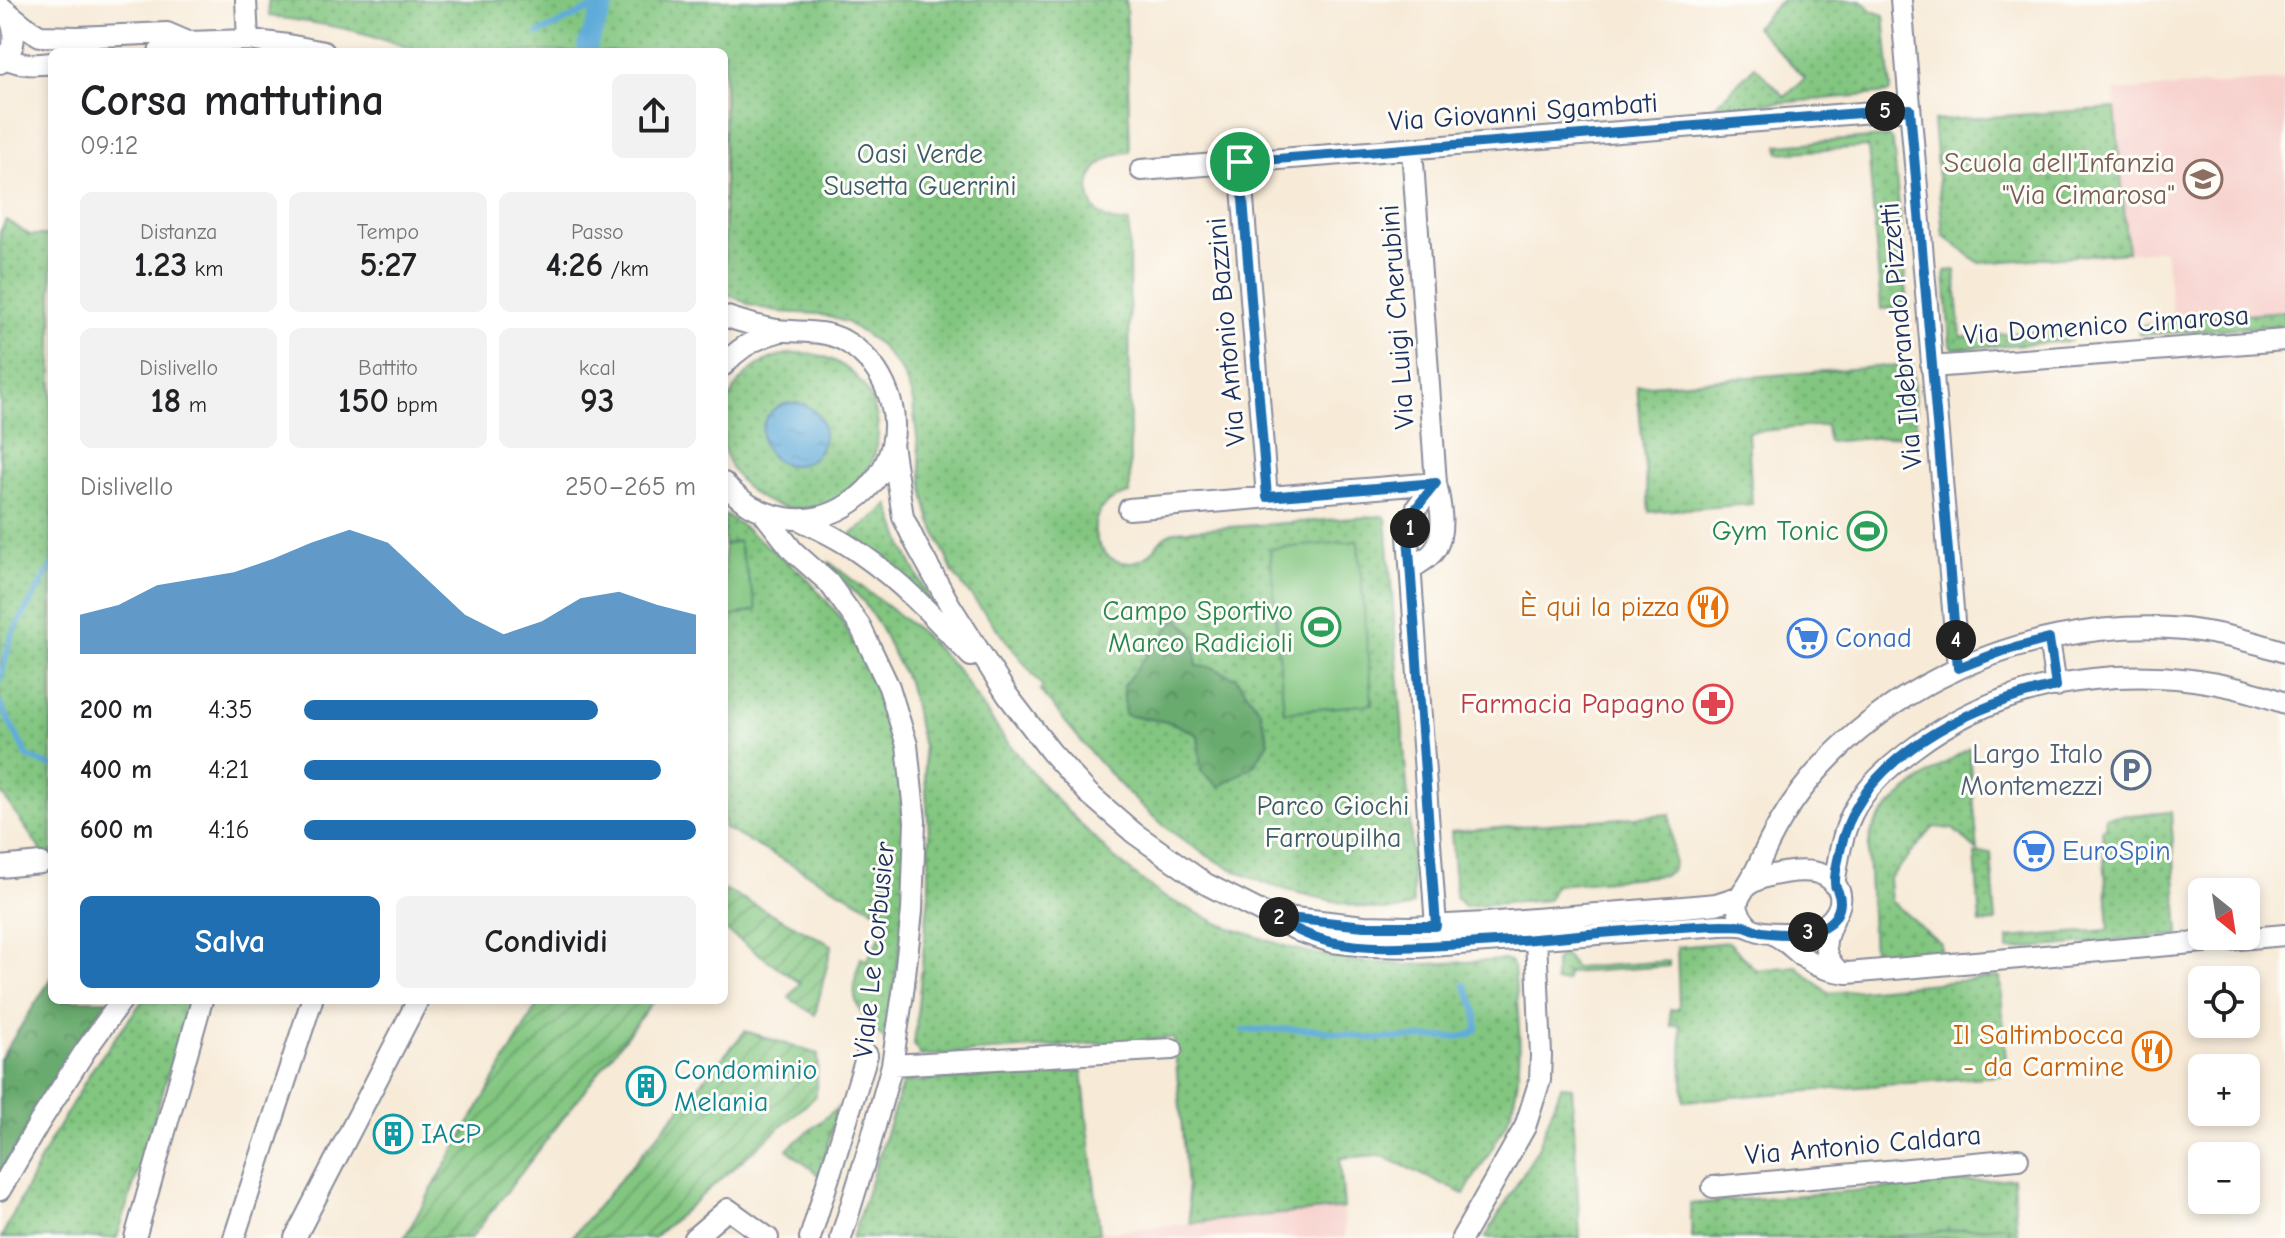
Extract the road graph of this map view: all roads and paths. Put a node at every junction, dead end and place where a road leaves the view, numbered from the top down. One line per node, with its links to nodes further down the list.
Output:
1 (246, 0): 4 (street)
2 (1901, 0): 10 (street, Via Ildebrando Pizzetti)
3 (3, 8): 5 (street); 8 (street)
4 (248, 40): 5 (street); 7 (street)
5 (188, 42): 6 (street)
6 (176, 48)
7 (303, 48)
8 (3, 61): 9 (street)
9 (48, 63)
10 (1910, 109): 11 (street, Via Giovanni Sgambati); 18 (street, Via Ildebrando Pizzetti)
11 (1412, 149): 12 (street, Via Giovanni Sgambati); 20 (street, Via Luigi Cherubini)
12 (1240, 162): 13 (street, Via Giovanni Sgambati); 22 (street, Via Antonio Bazzini)
13 (1141, 170)
14 (728, 317): 15 (street)
15 (782, 331): 17 (street); 19 (street)
16 (2285, 340): 18 (street, Via Domenico Cimarosa)
17 (728, 361)
18 (1931, 367): 29 (street, Via Ildebrando Pizzetti)
19 (892, 444): 25 (street); 31 (street)
20 (1436, 483): 22 (street); 26 (street); 26 (street, Via Luigi Cherubini)
21 (728, 492): 24 (street)
22 (1267, 497): 23 (street)
23 (1129, 509)
24 (764, 514): 25 (street); 51 (street, Viale Le Corbusier)
25 (800, 520): 31 (street)
26 (1411, 569): 39 (street)
27 (2049, 639): 28 (street); 29 (street); 30 (street)
28 (2285, 652)
29 (1958, 668): 36 (street)
30 (2056, 686): 32 (street); 35 (street)
31 (1008, 696): 37 (street)
32 (2285, 703)
33 (41, 863): 34 (street)
34 (0, 867)
35 (1834, 885): 36 (street); 38 (street)
36 (1743, 891): 39 (street); 40 (street)
37 (1269, 916): 39 (street); 43 (street)
38 (1834, 918): 41 (street); 44 (street)
39 (1436, 926)
40 (1748, 926): 41 (street); 43 (street)
41 (1771, 933): 44 (street)
42 (2285, 935): 44 (street)
43 (1536, 938): 55 (street)
44 (1838, 971)
45 (119, 1004): 54 (street)
46 (201, 1004): 56 (street)
47 (311, 1004): 57 (street)
48 (416, 1004): 58 (street)
49 (1172, 1049): 51 (street)
50 (867, 1055): 61 (street, Viale Le Corbusier)
51 (892, 1065): 62 (street, Viale Le Corbusier)
52 (2018, 1159): 53 (street, Via Antonio Caldara)
53 (1713, 1187)
54 (0, 1190)
55 (1466, 1233)
56 (135, 1238)
57 (234, 1238)
58 (295, 1238)
59 (694, 1238): 60 (street)
60 (768, 1238)
61 (810, 1238)
62 (841, 1238)

